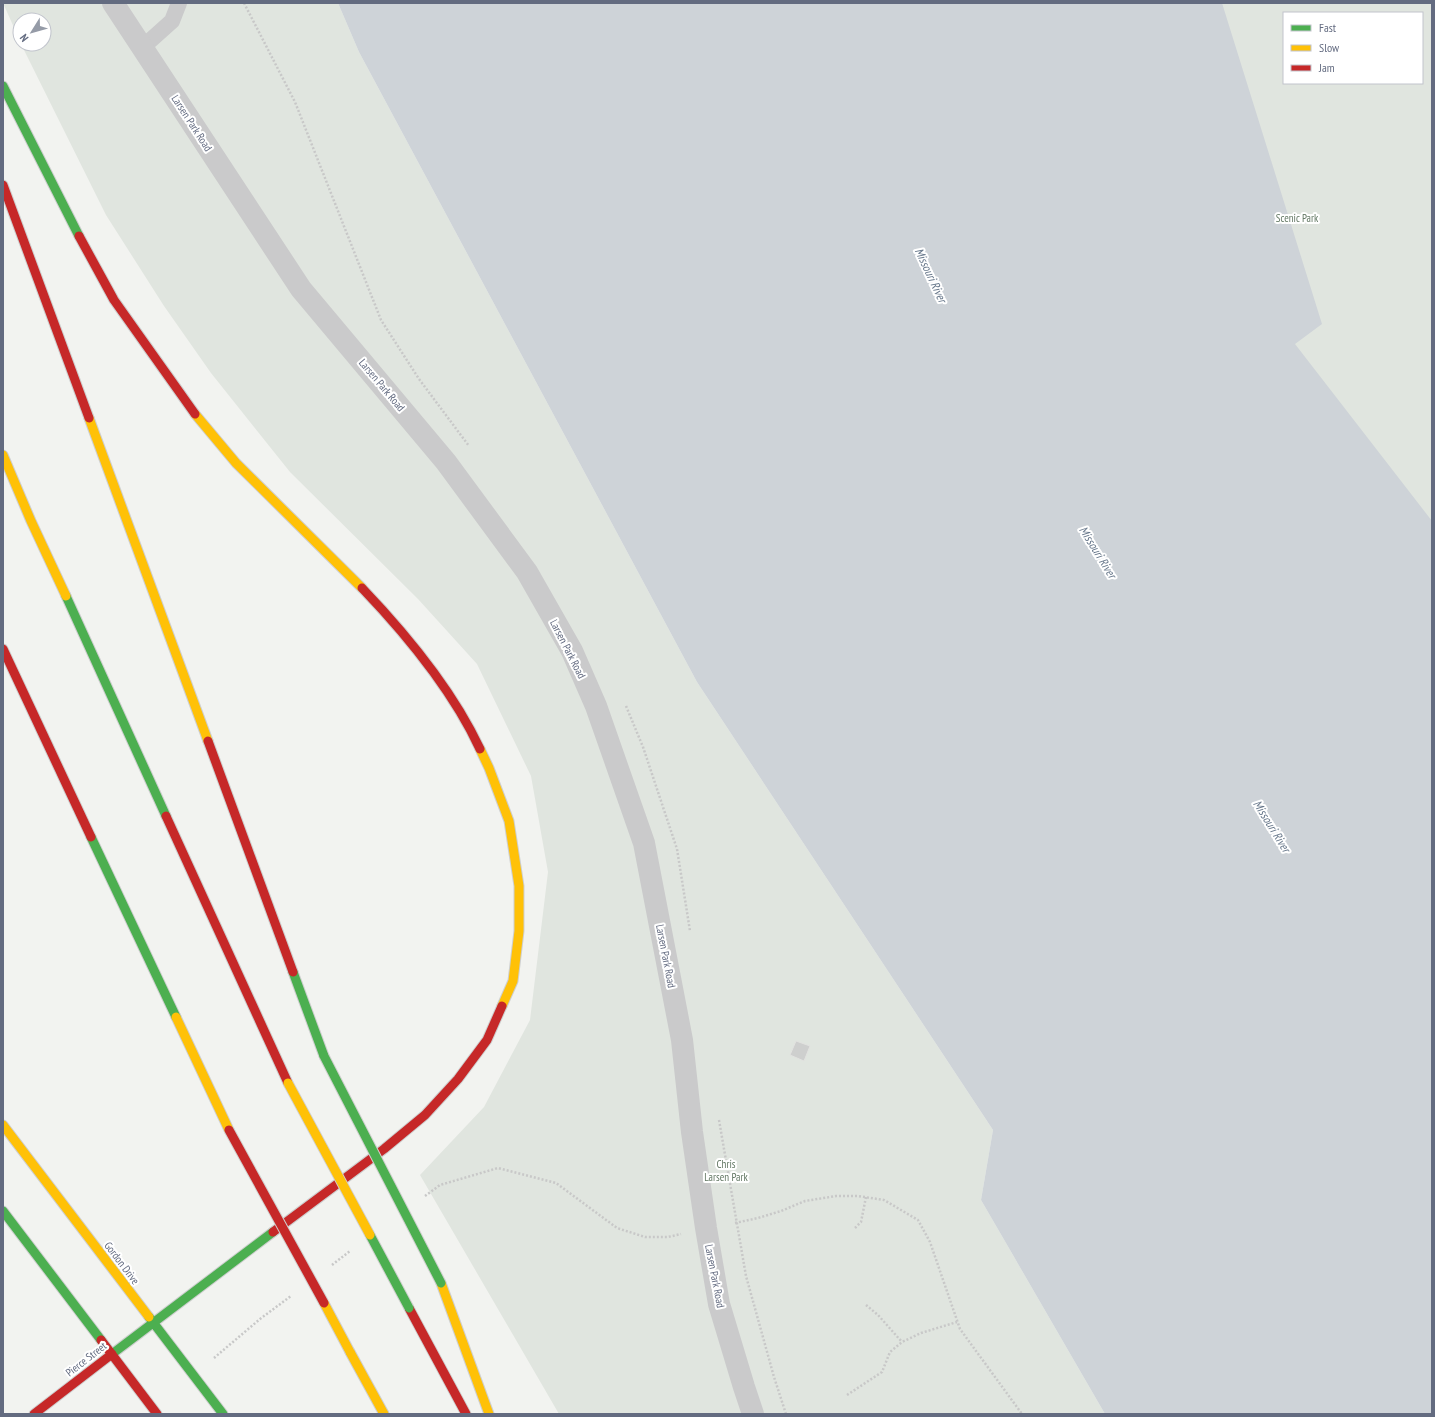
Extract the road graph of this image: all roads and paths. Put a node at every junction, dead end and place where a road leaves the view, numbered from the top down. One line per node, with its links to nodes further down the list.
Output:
1 (113, 3): 3 (street, Larsen Park Road)
2 (179, 3): 3 (lane)
3 (143, 47): 29 (street, Larsen Park Road)
4 (3, 86): 19 (main road, Pierce Street)
5 (3, 185): 28 (main road, bridge)
6 (3, 455): 27 (main road, bridge)
7 (3, 649): 9 (main road)
8 (3, 665): 9 (main road)
9 (53, 756): 26 (main road, bridge)
10 (3, 1125): 12 (main road, Gordon Drive)
11 (3, 1132): 12 (main road)
12 (14, 1139): 19 (main road, Gordon Drive)
13 (866, 1197): 15 (path); 16 (path); 18 (path)
14 (3, 1210): 21 (main road)
15 (736, 1222)
16 (855, 1228)
17 (866, 1305): 20 (path)
18 (957, 1322): 20 (path); 30 (path)
19 (153, 1323): 21 (main road, Pierce Street); 25 (main road, Gordon Drive)
20 (902, 1342): 22 (path)
21 (112, 1354): 23 (main road, Pierce Street); 24 (main road)
22 (847, 1395)
23 (34, 1414)
24 (157, 1414)
25 (223, 1414)
26 (384, 1414)
27 (466, 1414)
28 (489, 1414)
29 (754, 1414)
30 (1022, 1414)

